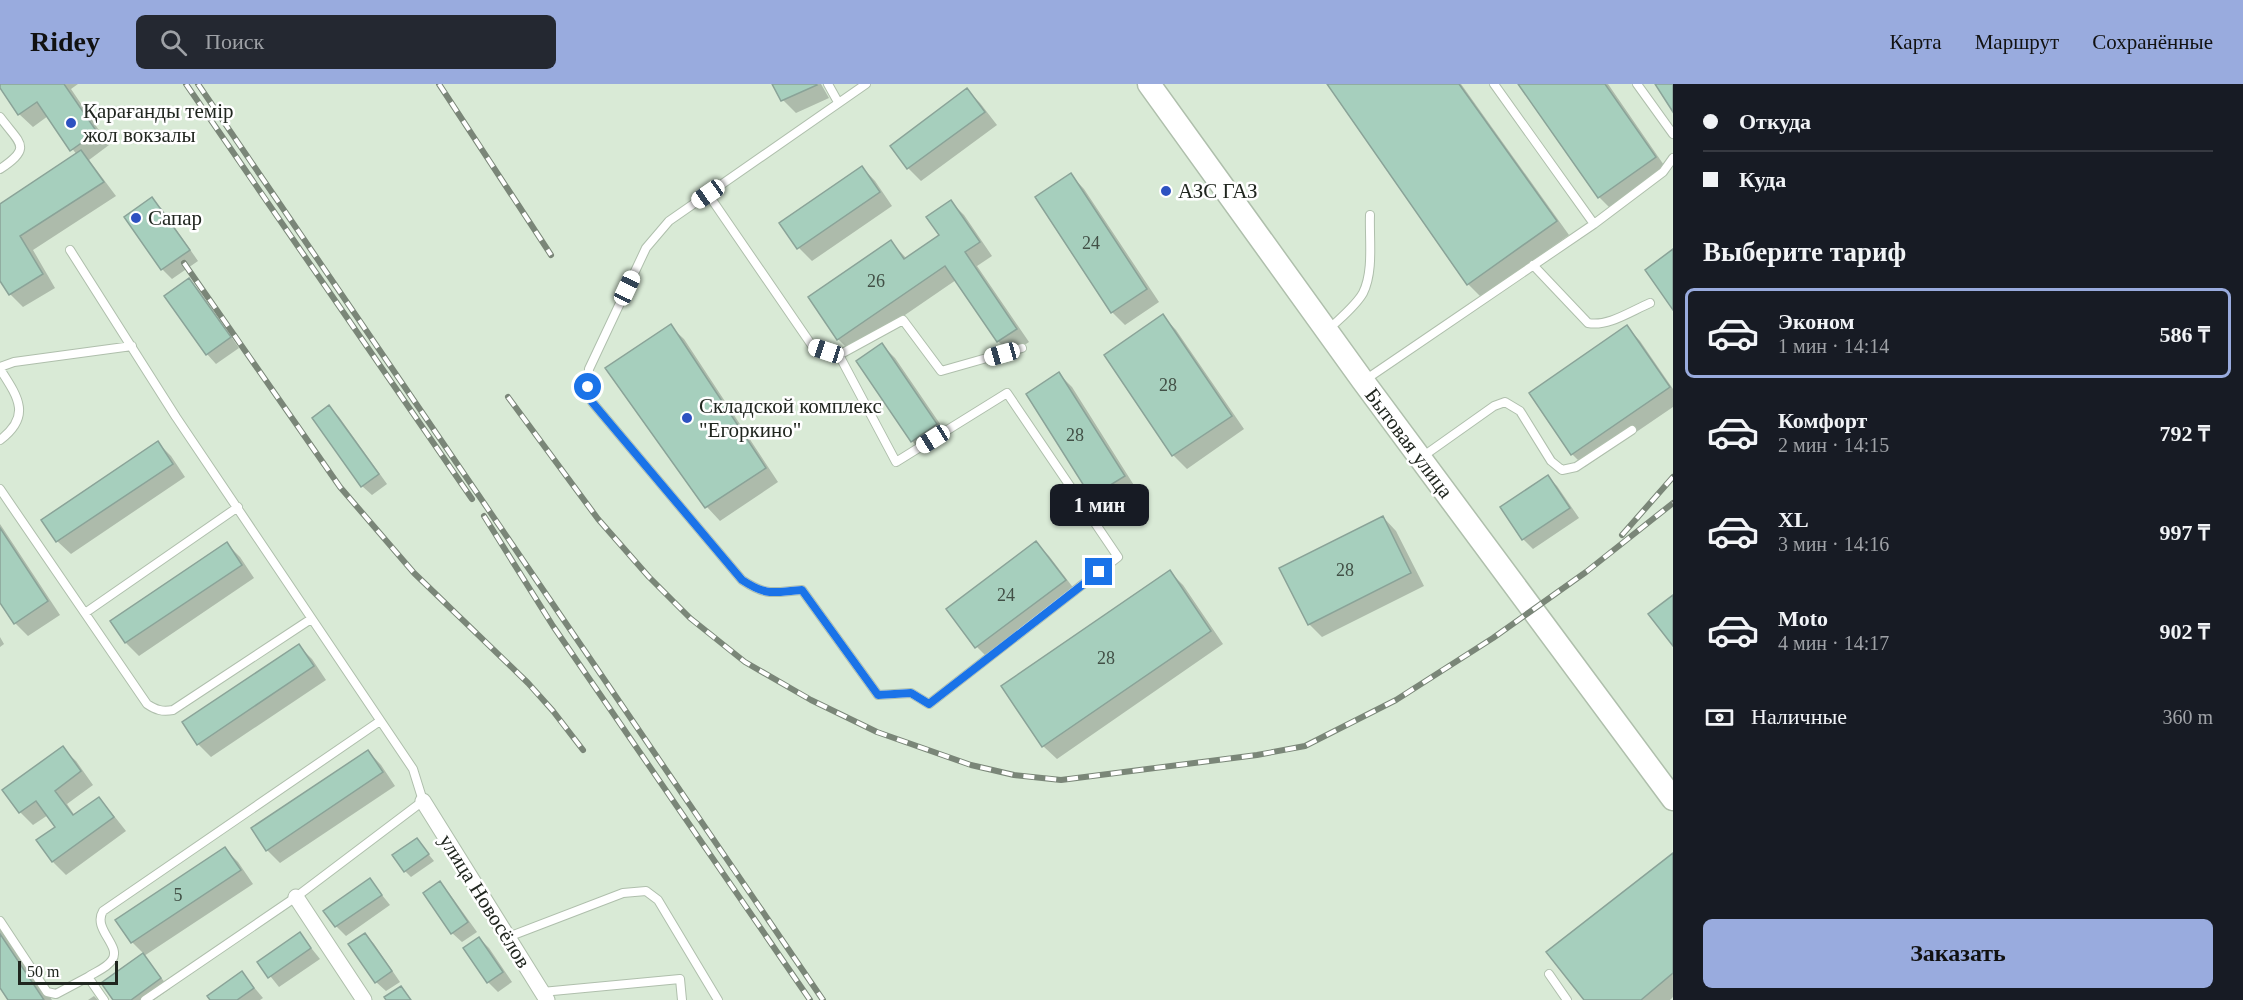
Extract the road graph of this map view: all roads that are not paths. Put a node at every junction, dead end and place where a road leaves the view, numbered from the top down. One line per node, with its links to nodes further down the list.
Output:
1 (828, 84): 6 (lane)
2 (866, 84): 6 (lane)
3 (1149, 84): 17 (main road, Бытовая улица)
4 (1494, 84): 13 (lane)
5 (1637, 84): 8 (lane)
6 (838, 102): 11 (lane)
7 (0, 117): 10 (lane)
8 (1673, 134)
9 (1673, 158): 13 (lane)
10 (0, 170)
11 (708, 194): 20 (lane); 20 (lane)
12 (1370, 215): 17 (lane)
13 (1594, 224): 15 (lane)
14 (70, 250): 18 (lane)
15 (1533, 265): 16 (lane); 22 (lane)
16 (1650, 303)
17 (1327, 331): 22 (main road, Бытовая улица)
18 (132, 346): 21 (lane); 27 (lane)
19 (1022, 348): 20 (lane)
20 (839, 355)
21 (0, 368): 24 (lane)
22 (1363, 381): 25 (main road, Бытовая улица)
23 (1632, 430): 25 (lane)
24 (0, 440)
25 (1421, 458): 31 (main road, Бытовая улица)
26 (0, 489): 28 (lane)
27 (238, 507): 28 (lane); 29 (lane)
28 (85, 613): 29 (lane)
29 (311, 619): 30 (lane)
30 (380, 721): 32 (lane); 37 (lane)
31 (1673, 799)
32 (423, 801): 33 (lane); 35 (street, улица Новосёлов)
33 (296, 897): 40 (lane); 41 (street)
34 (0, 921): 37 (lane)
35 (508, 937): 38 (street, улица Новосёлов); 43 (lane)
36 (1549, 974): 44 (lane)
37 (88, 977): 39 (lane)
38 (545, 996): 42 (lane)
39 (104, 1000)
40 (145, 1000)
41 (364, 1000)
42 (682, 1000)
43 (718, 1000)
44 (1567, 1000)

